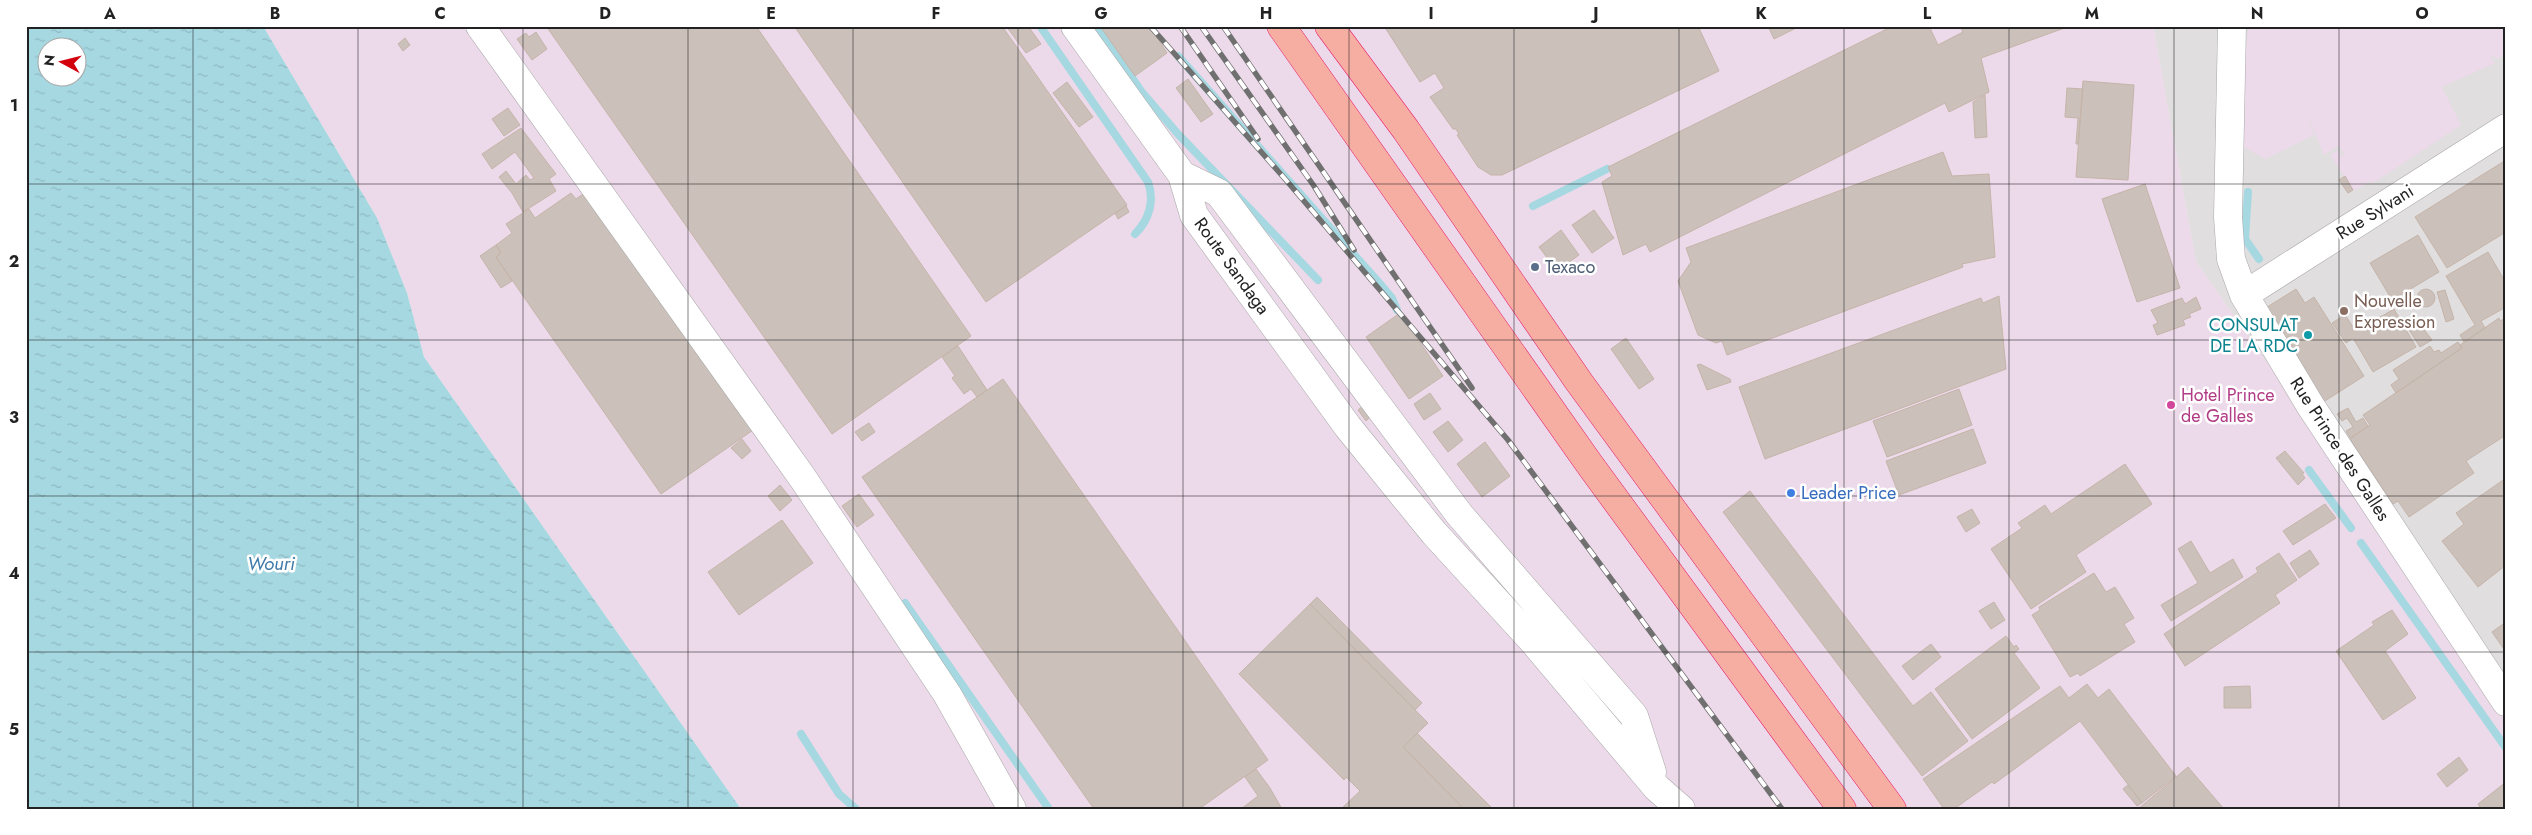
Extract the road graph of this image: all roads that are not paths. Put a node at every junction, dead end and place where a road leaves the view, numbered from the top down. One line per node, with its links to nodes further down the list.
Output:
1 (480, 26): 14 (street)
2 (1074, 26): 7 (street, Route Sandaga)
3 (1281, 26): 16 (highway)
4 (1329, 26): 17 (highway)
5 (2232, 26): 8 (street, Rue Prince des Galles)
6 (2506, 128): 8 (street, Rue Sylvani)
7 (1182, 175): 9 (street); 9 (street, Route Sandaga)
8 (2244, 295): 10 (street, Rue Prince des Galles)
9 (1543, 631): 11 (street); 12 (street)
10 (2506, 702)
11 (1634, 716): 12 (street); 13 (street)
12 (1614, 734): 13 (street)
13 (1657, 788): 15 (street)
14 (1012, 809)
15 (1681, 809)
16 (1842, 809)
17 (1892, 809)

